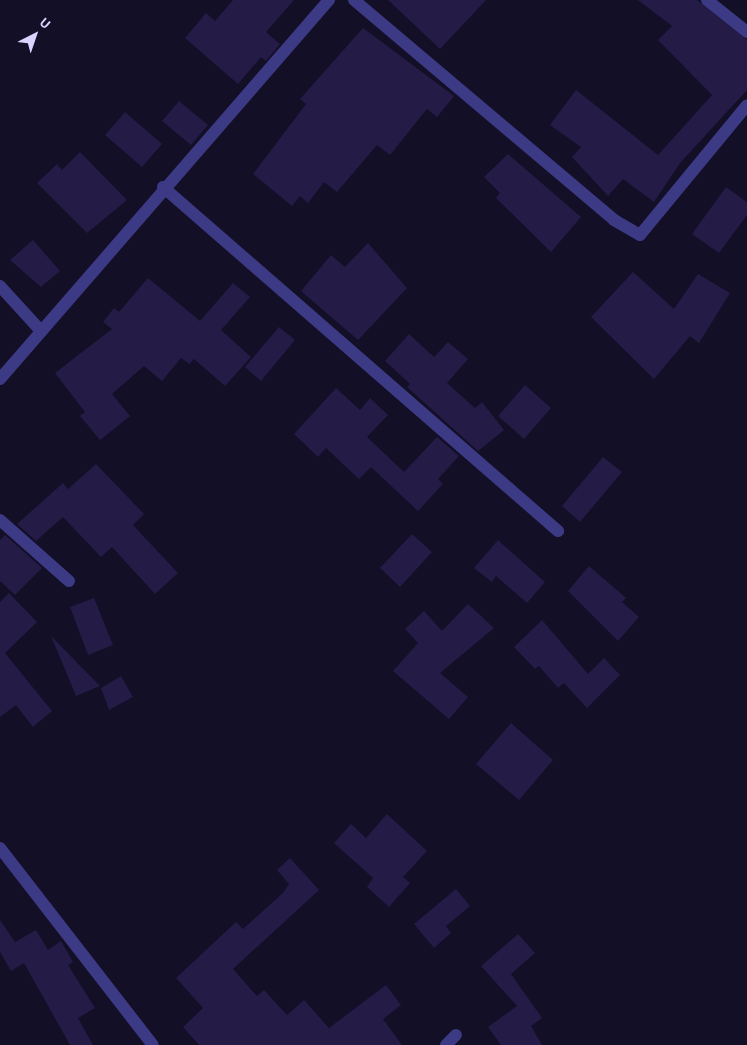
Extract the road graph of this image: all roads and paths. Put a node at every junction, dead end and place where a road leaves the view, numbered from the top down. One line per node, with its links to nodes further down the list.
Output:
1 (328, 0): 6 (street)
2 (354, 0): 5 (street)
3 (707, 0): 4 (street)
4 (747, 32)
5 (747, 104)
6 (163, 187): 8 (street); 11 (street)
7 (0, 286): 8 (street)
8 (40, 330): 9 (street)
9 (0, 379)
10 (0, 520): 12 (street)
11 (558, 531)
12 (69, 581)
13 (0, 848): 15 (street)
14 (456, 1035): 16 (street)
15 (153, 1045)
16 (446, 1045)

